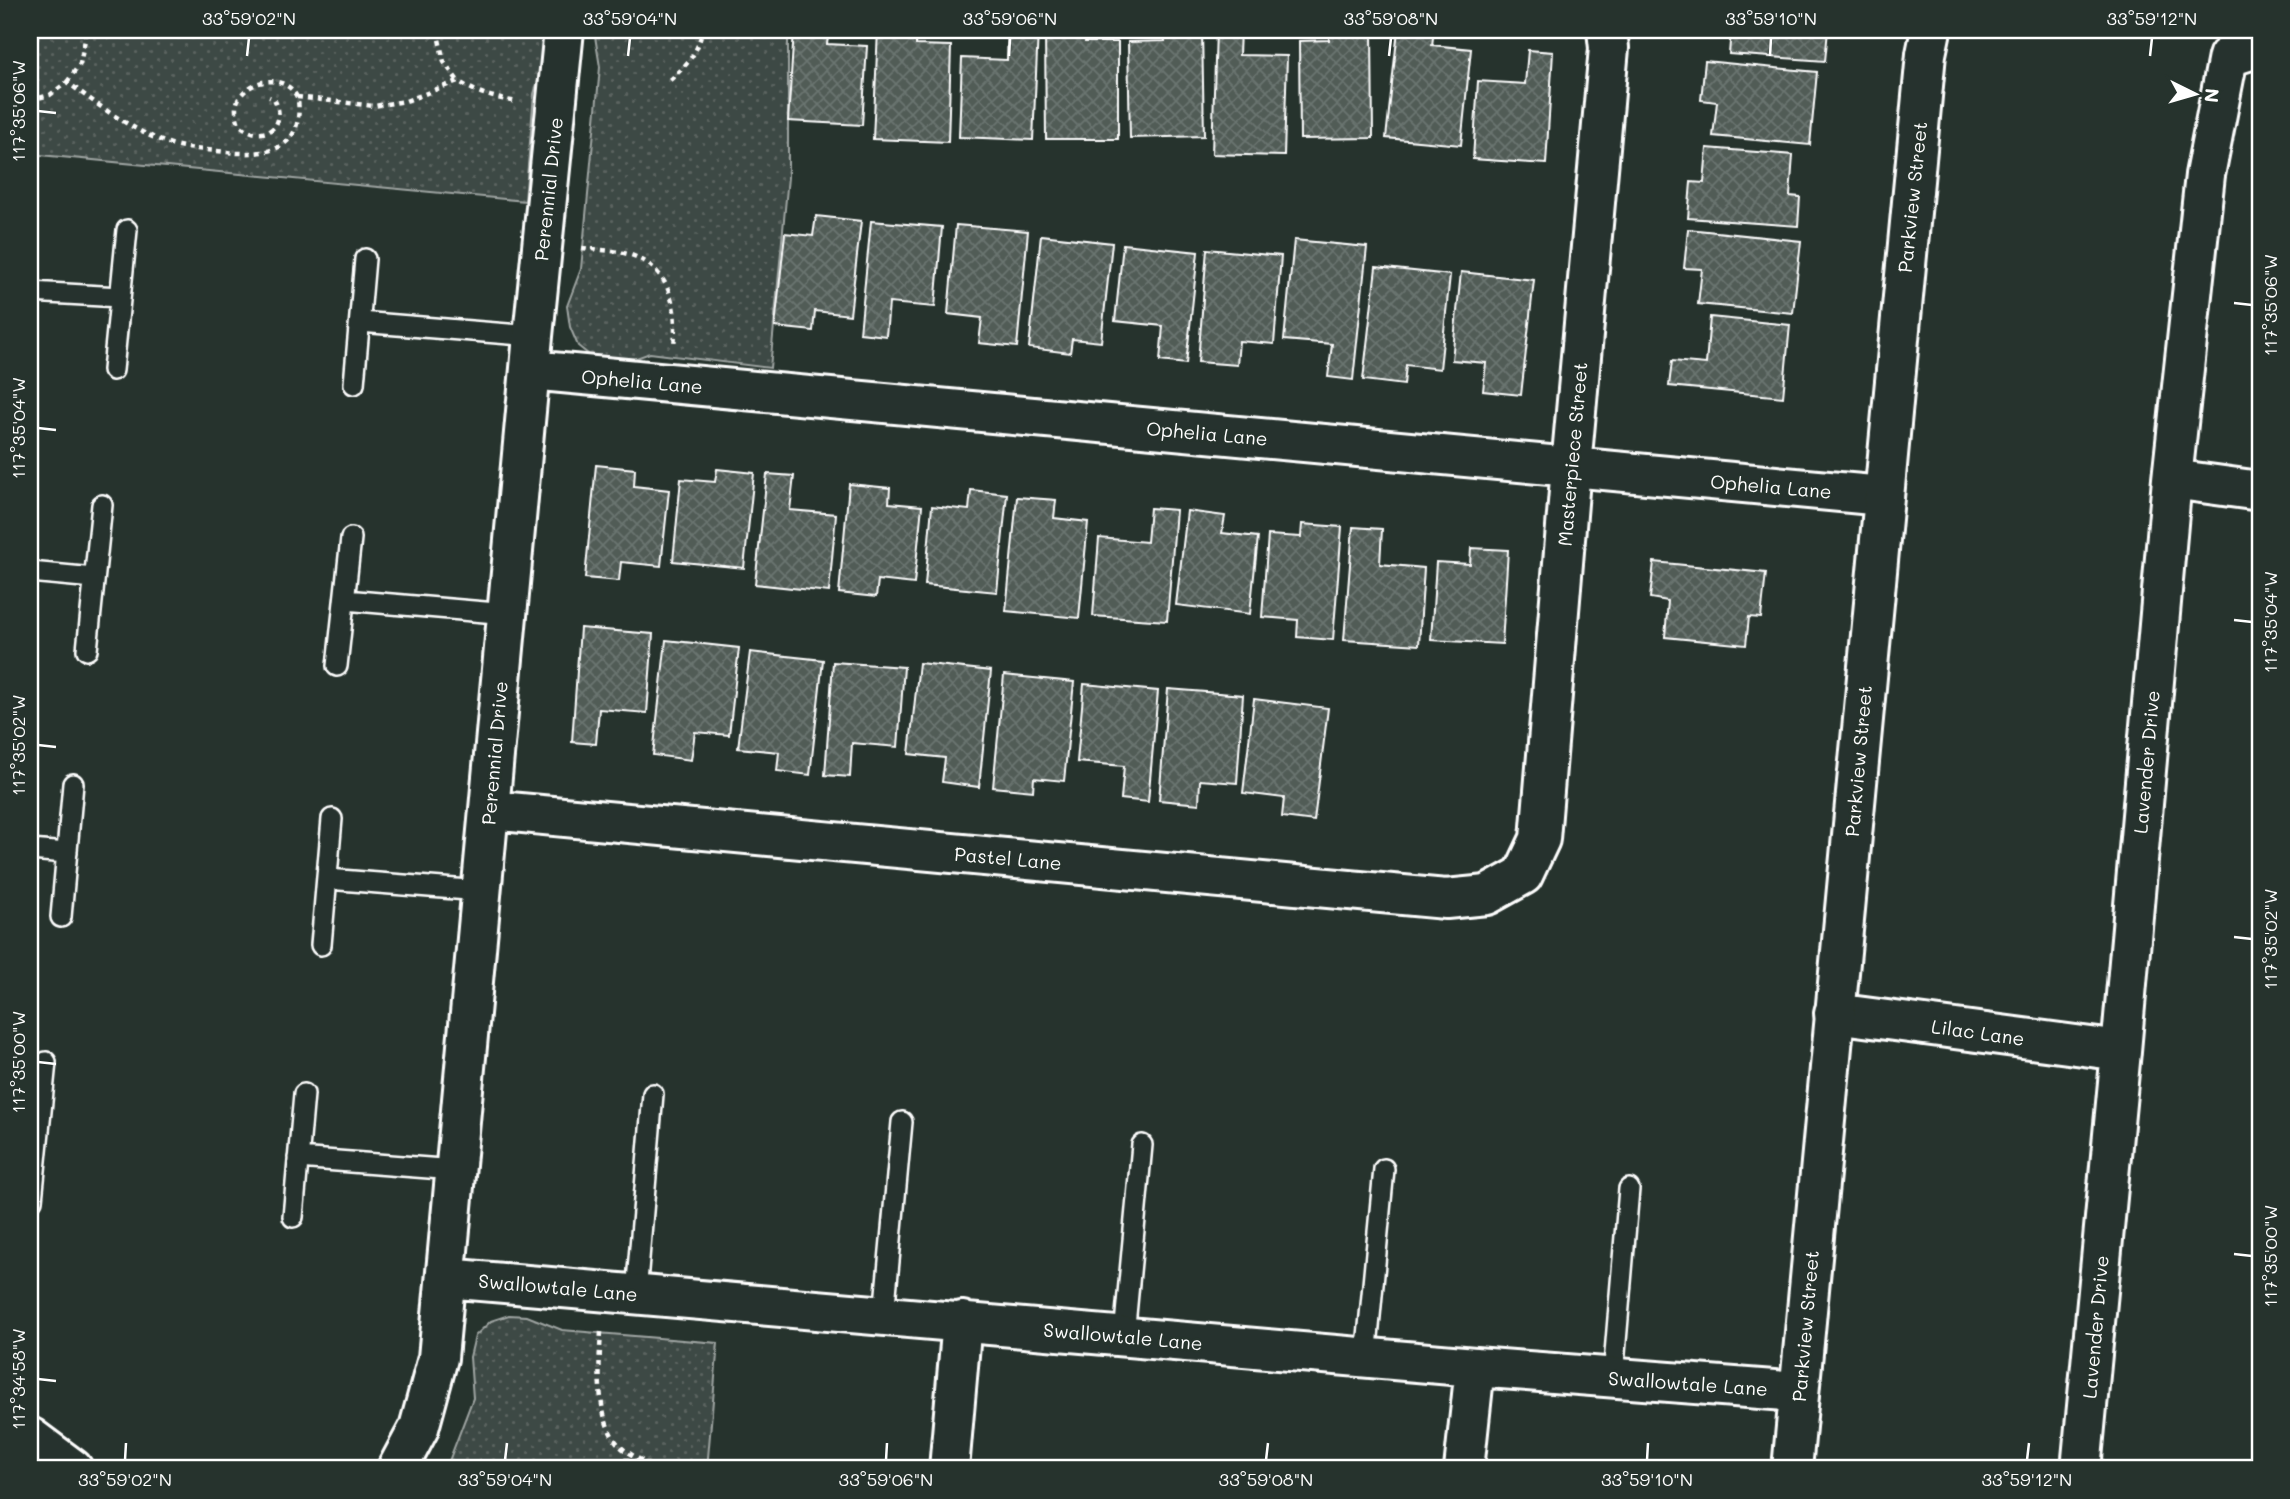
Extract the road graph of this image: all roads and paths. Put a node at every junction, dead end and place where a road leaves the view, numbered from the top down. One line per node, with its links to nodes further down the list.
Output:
1 (87, 30): 10 (path)
2 (437, 30): 8 (path)
3 (564, 30): 14 (street, Perennial Drive)
4 (702, 30): 9 (path)
5 (1607, 30): 25 (street, Masterpiece Street)
6 (1927, 38): 28 (street, Parkview Street)
7 (2244, 52): 26 (street, Lavender Drive)
8 (458, 80): 12 (path); 14 (path)
9 (670, 80)
10 (67, 82): 12 (path); 13 (path)
11 (269, 97): 12 (path)
12 (297, 97)
13 (30, 100)
14 (556, 107): 16 (street, Perennial Drive)
15 (127, 230): 19 (lane)
16 (543, 244): 21 (street, Perennial Drive); 23 (path)
17 (365, 259): 20 (lane)
18 (30, 292): 19 (lane)
19 (120, 298): 22 (lane)
20 (360, 322): 21 (lane); 24 (lane)
21 (532, 353): 23 (street, Ophelia Lane); 34 (street, Perennial Drive)
22 (113, 370)
23 (670, 383): 25 (street, Ophelia Lane)
24 (355, 384)
25 (1570, 467): 28 (street, Ophelia Lane); 42 (street, Masterpiece Street)
26 (2172, 479): 27 (street); 48 (street, Lavender Drive)
27 (2260, 491)
28 (1883, 496): 47 (street, Parkview Street)
29 (102, 505): 32 (lane)
30 (351, 538): 33 (lane)
31 (30, 572): 32 (lane)
32 (94, 578): 35 (lane)
33 (345, 600): 34 (lane); 36 (lane)
34 (508, 614): 38 (street, Perennial Drive)
35 (87, 650)
36 (337, 666)
37 (73, 784): 41 (lane)
38 (489, 810): 42 (street, Pastel Lane); 44 (street, Perennial Drive)
39 (332, 819): 43 (lane)
40 (30, 850): 41 (lane)
41 (67, 853): 45 (lane)
42 (1522, 875)
43 (327, 879): 44 (lane); 46 (lane)
44 (481, 891): 57 (street, Perennial Drive)
45 (61, 917)
46 (321, 945)
47 (1835, 1013): 48 (street, Lilac Lane); 69 (street, Parkview Street)
48 (2121, 1051): 79 (street, Lavender Drive)
49 (46, 1062): 53 (lane)
50 (304, 1094): 55 (lane)
51 (653, 1094): 62 (lane)
52 (902, 1122): 63 (lane)
53 (34, 1137): 59 (lane)
54 (1142, 1145): 65 (lane)
55 (298, 1157): 57 (lane); 60 (lane)
56 (1384, 1169): 66 (lane)
57 (455, 1170): 61 (street, Perennial Drive)
58 (1629, 1189): 68 (lane)
59 (32, 1200)
60 (293, 1217)
61 (446, 1278): 62 (street, Swallowtale Lane); 73 (street, Perennial Drive)
62 (620, 1293): 63 (street, Swallowtale Lane); 71 (path)
63 (884, 1315): 64 (street, Swallowtale Lane)
64 (962, 1321): 65 (street, Swallowtale Lane); 76 (street)
65 (1124, 1336): 66 (street, Swallowtale Lane)
66 (1366, 1358): 67 (street, Swallowtale Lane)
67 (1475, 1367): 68 (street, Swallowtale Lane); 77 (street)
68 (1613, 1377): 69 (street, Swallowtale Lane)
69 (1799, 1392): 78 (street, Parkview Street)
70 (30, 1437): 72 (street)
71 (646, 1463): 74 (path); 75 (path)
72 (73, 1469)
73 (397, 1469)
74 (596, 1469)
75 (657, 1469)
76 (949, 1469)
77 (1464, 1469)
78 (1792, 1469)
79 (2081, 1469)

